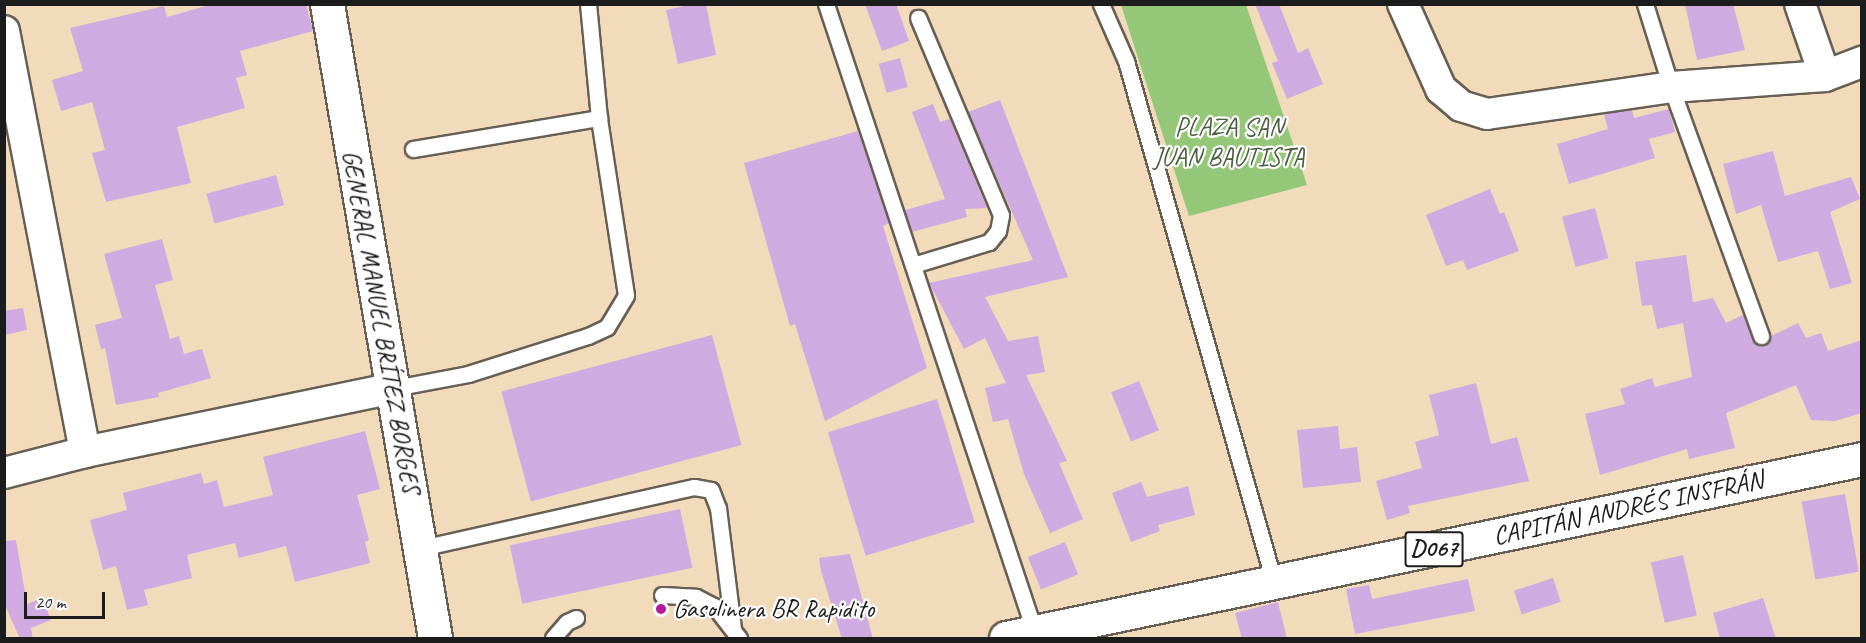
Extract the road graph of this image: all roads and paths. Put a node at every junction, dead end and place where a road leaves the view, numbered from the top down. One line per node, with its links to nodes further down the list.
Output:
1 (327, 4): 17 (main road, GENERAL MANUEL BRÍTEZ BORGES)
2 (588, 4): 13 (lane)
3 (826, 4): 15 (lane)
4 (1101, 4): 22 (lane)
5 (1402, 4): 12 (street)
6 (1645, 4): 12 (lane)
7 (1800, 4): 11 (street)
8 (918, 18): 15 (lane)
9 (4, 31): 18 (street)
10 (1862, 62): 11 (street)
11 (1825, 76): 12 (street)
12 (1671, 87): 16 (lane)
13 (599, 118): 14 (lane); 17 (lane)
14 (413, 149)
15 (913, 265): 26 (lane)
16 (1761, 336)
17 (394, 388): 18 (street); 21 (main road, GENERAL MANUEL BRÍTEZ BORGES)
18 (85, 452): 20 (street)
19 (1862, 459): 22 (main road, CAPITÁN ANDRÉS INSFRÁN / D067)
20 (4, 473)
21 (421, 548): 25 (lane); 27 (main road, GENERAL MANUEL BRÍTEZ BORGES)
22 (1274, 582): 26 (main road, CAPITÁN ANDRÉS INSFRÁN / D067)
23 (662, 596): 25 (lane)
24 (576, 618): 28 (lane)
25 (736, 633)
26 (1021, 636)
27 (435, 639)
28 (553, 639)

